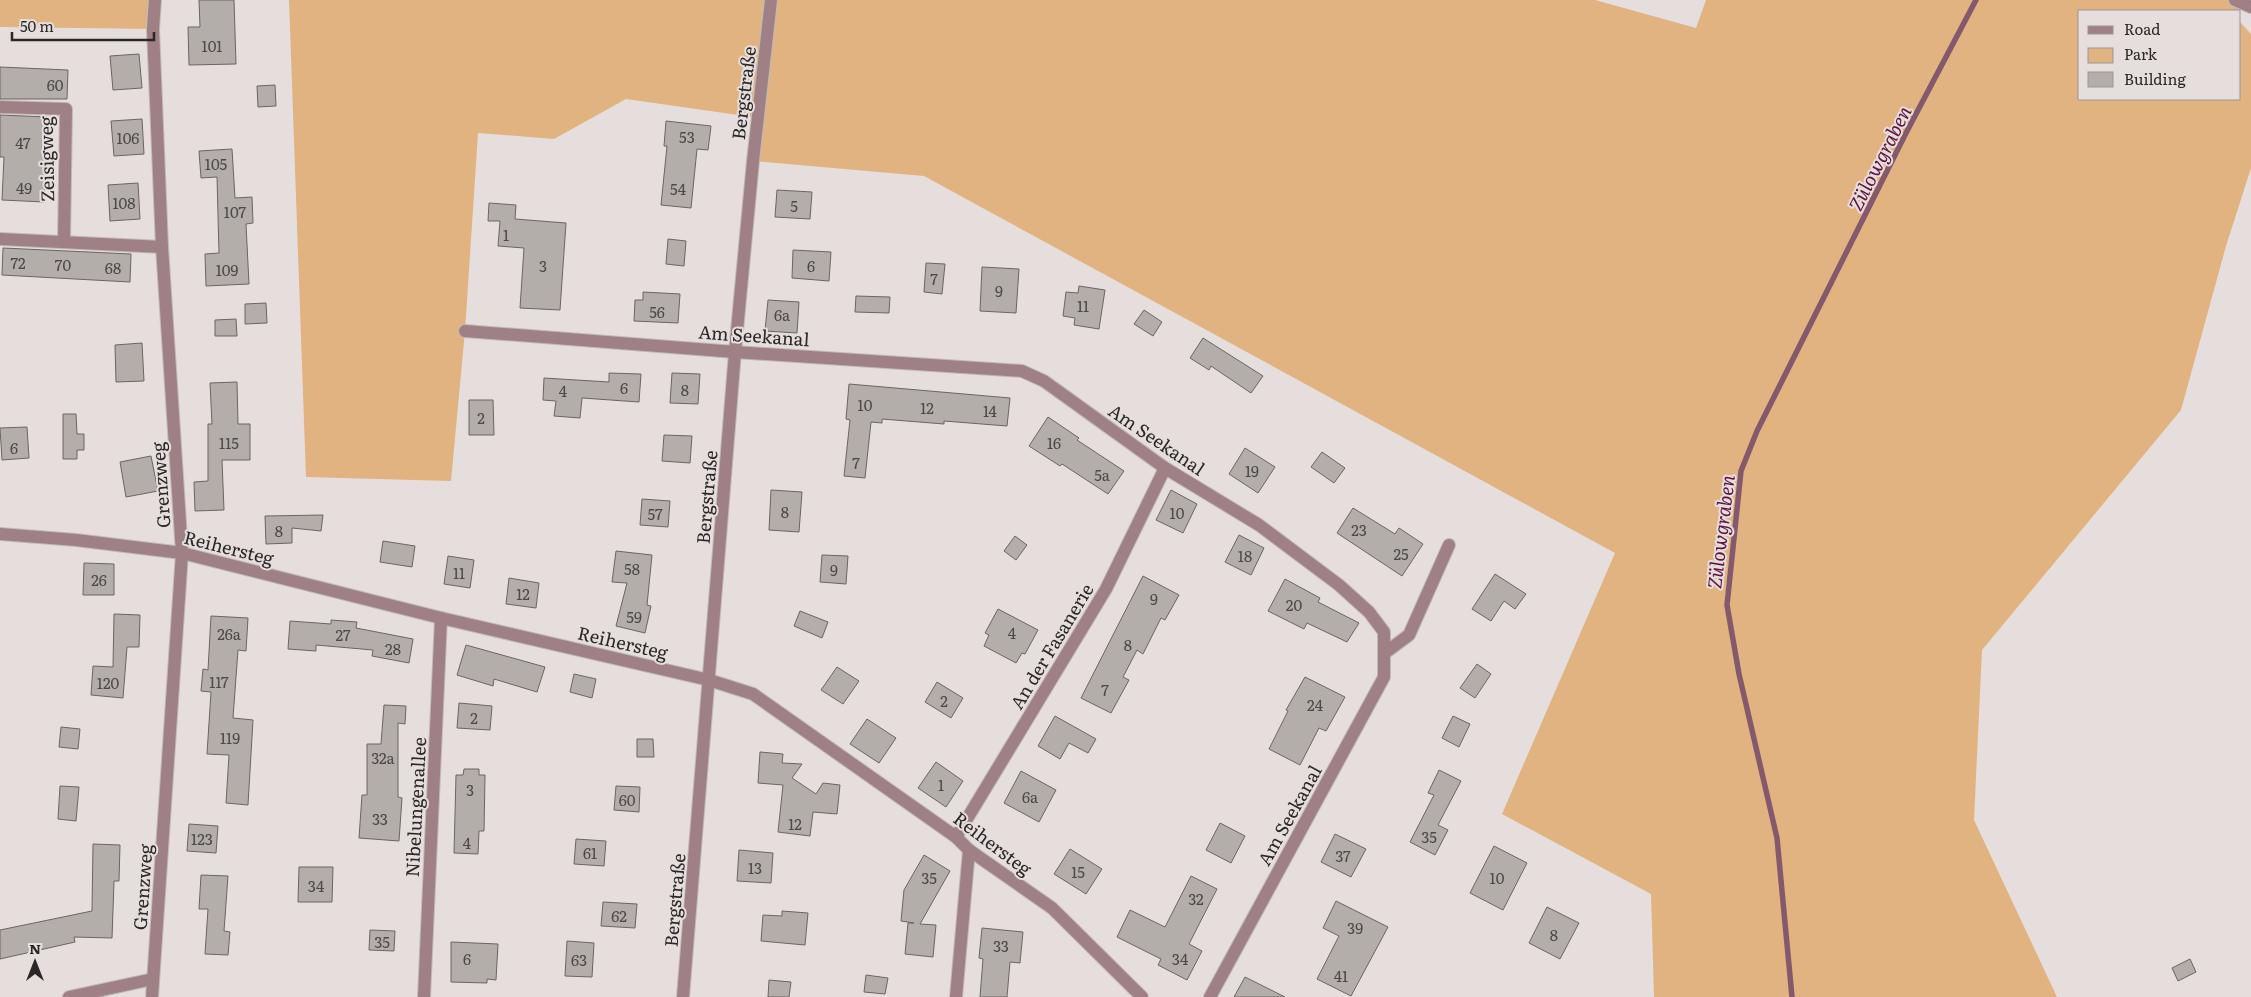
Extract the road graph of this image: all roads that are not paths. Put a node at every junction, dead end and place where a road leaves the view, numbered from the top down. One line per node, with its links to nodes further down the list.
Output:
1 (155, 0): 8 (street, Grenzweg)
2 (771, 0): 10 (street, Bergstraße)
3 (2235, 0): 4 (street)
4 (2251, 7)
5 (0, 107): 7 (street, Zeisigweg)
6 (0, 239): 7 (street)
7 (64, 242): 8 (street)
8 (162, 247): 14 (street, Grenzweg)
9 (465, 330): 10 (street, Am Seekanal)
10 (735, 352): 11 (street, Am Seekanal); 17 (street, Bergstraße)
11 (1165, 468): 16 (street, Am Seekanal); 18 (street, An der Fasanerie)
12 (0, 534): 14 (street, Reihersteg)
13 (1449, 545): 16 (street)
14 (182, 553): 15 (street, Reihersteg); 20 (street, Grenzweg)
15 (441, 618): 17 (street, Reihersteg); 23 (street, Nibelungenallee)
16 (1386, 652): 27 (street, Am Seekanal)
17 (710, 680): 18 (street, Reihersteg); 24 (street, Bergstraße)
18 (956, 837): 19 (street, Reihersteg)
19 (969, 850): 25 (street); 26 (street, Reihersteg)
20 (153, 979): 21 (street); 22 (street, Grenzweg)
21 (69, 997)
22 (152, 997)
23 (424, 997)
24 (683, 997)
25 (956, 997)
26 (1142, 997)
27 (1210, 997)

